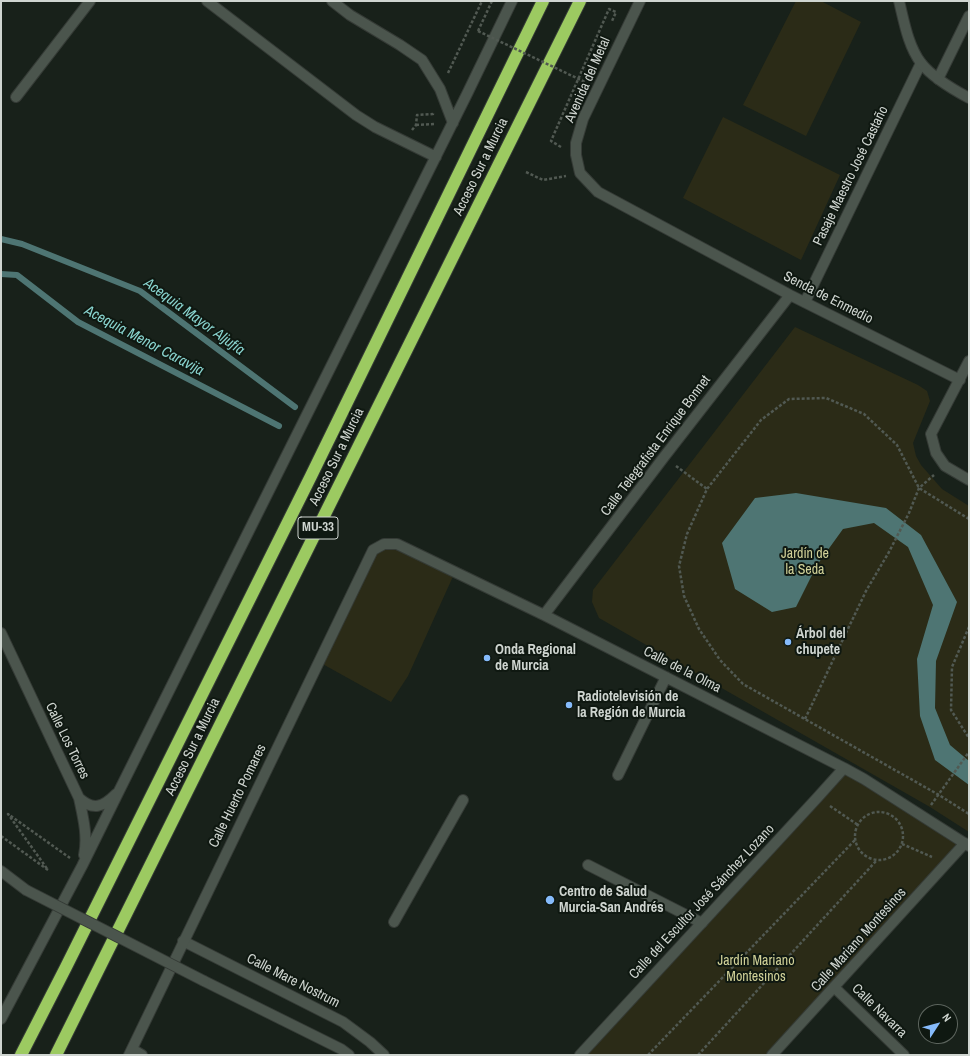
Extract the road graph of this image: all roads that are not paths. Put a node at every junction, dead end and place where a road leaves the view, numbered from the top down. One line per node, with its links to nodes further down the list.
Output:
1 (90, 1): 12 (street)
2 (206, 1): 15 (street)
3 (332, 1): 14 (street)
4 (512, 1): 14 (street)
5 (543, 1): 41 (highway, Acceso Sur a Murcia / MU-33)
6 (580, 1): 42 (highway, Acceso Sur a Murcia / MU-33)
7 (640, 1): 16 (street, Avenida del Metal)
8 (899, 1): 10 (street)
9 (969, 16): 11 (street)
10 (921, 63): 11 (street); 18 (street, Pasaje Maestro José Castaño)
11 (938, 79): 13 (street)
12 (16, 97)
13 (969, 98)
14 (453, 123): 15 (street)
15 (436, 157): 28 (street)
16 (580, 173): 17 (street, Senda de Enmedio)
17 (790, 295): 18 (street, Senda de Enmedio); 23 (street, Calle Telegrafista Enrique Bonnet)
18 (805, 302): 20 (street, Senda de Enmedio)
19 (969, 361): 20 (street)
20 (960, 380): 21 (street)
21 (969, 480)
22 (373, 550): 23 (street, Calle de la Olma); 37 (street, Calle Huerto Pomares)
23 (544, 615): 25 (street, Calle de la Olma)
24 (1, 633): 29 (street, Calle Los Torres)
25 (666, 677): 26 (street, Calle de la Olma); 27 (street)
26 (844, 768): 31 (street, Calle de la Olma); 36 (street, Calle del Escultor José Sánchez Lozano)
27 (618, 775)
28 (120, 789): 29 (street); 33 (street)
29 (79, 798): 33 (street, Calle Los Torres)
30 (463, 800): 35 (street)
31 (967, 845): 38 (street, Calle Mariano Montesinos)
32 (588, 865): 36 (street)
33 (82, 866): 39 (street)
34 (1, 871): 44 (street, bridge)
35 (394, 922)
36 (702, 923): 46 (street, Calle del Escultor José Sánchez Lozano)
37 (183, 942): 40 (street, Calle Huerto Pomares); 45 (street, Calle Mare Nostrum)
38 (834, 988): 47 (street, Calle Mariano Montesinos); 48 (street, Calle Navarra)
39 (1, 1019)
40 (130, 1052): 43 (street)
41 (21, 1055)
42 (56, 1055)
43 (142, 1055)
44 (349, 1055)
45 (384, 1055)
46 (580, 1055)
47 (772, 1055)
48 (904, 1055)

